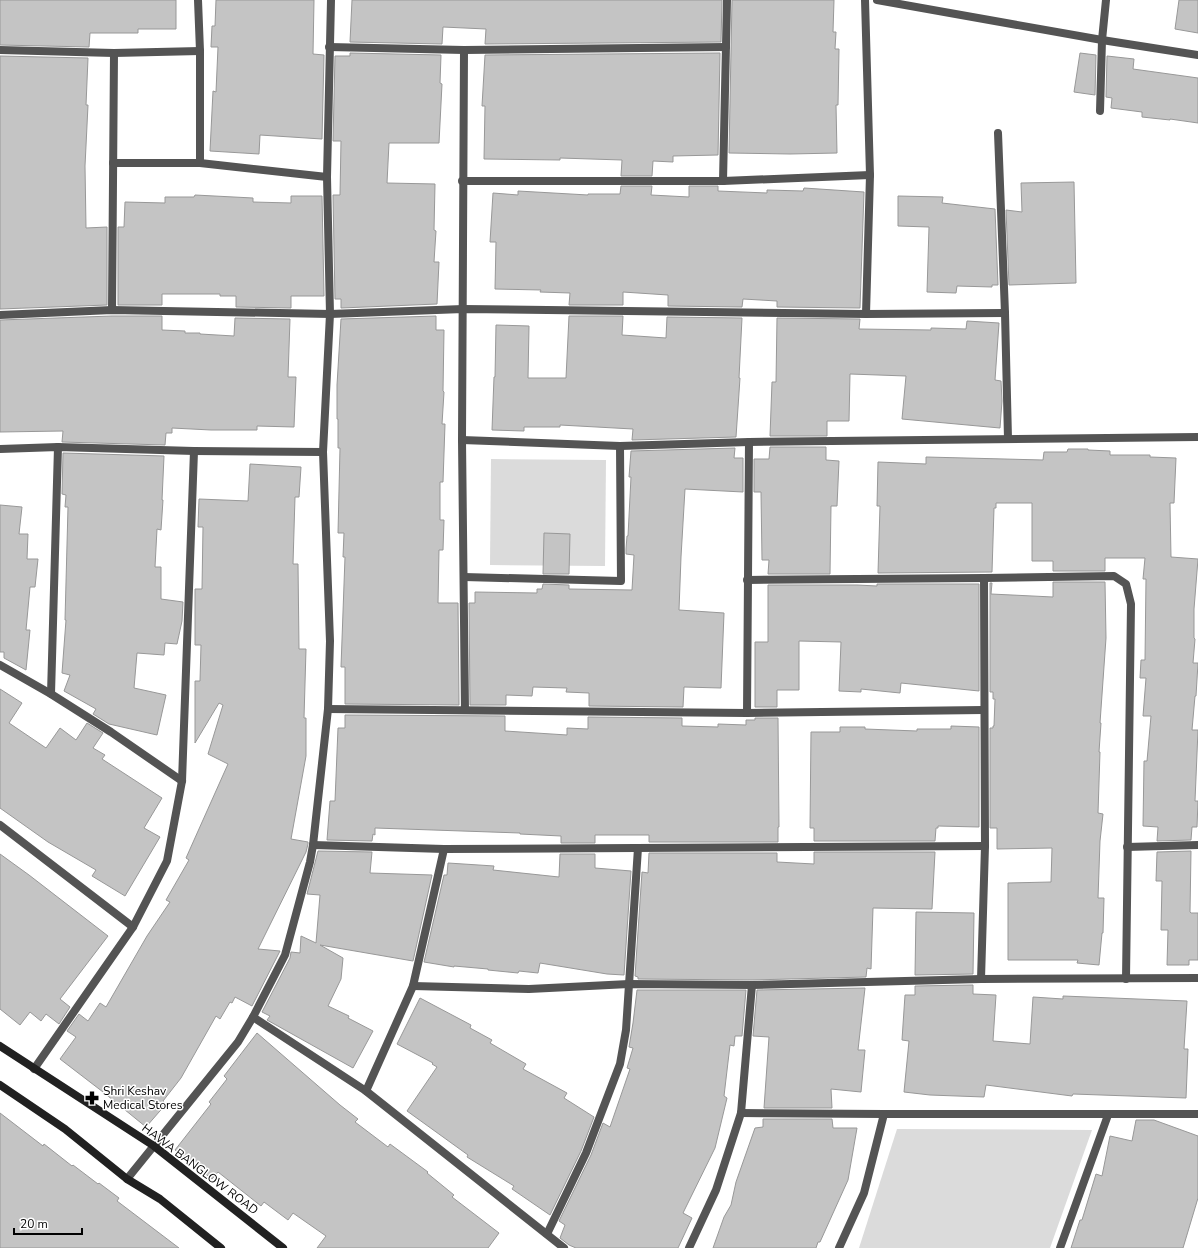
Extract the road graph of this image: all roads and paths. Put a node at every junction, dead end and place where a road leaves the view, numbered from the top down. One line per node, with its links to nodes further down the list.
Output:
1 (198, 0): 12 (street)
2 (331, 0): 8 (street)
3 (727, 0): 9 (street)
4 (865, 0): 19 (street)
5 (877, 0): 7 (street)
6 (1106, 0): 7 (street)
7 (1102, 40): 14 (street); 15 (street)
8 (329, 47): 11 (street); 20 (street)
9 (726, 48): 11 (street); 22 (street)
10 (0, 50): 13 (street)
11 (464, 50): 21 (street)
12 (200, 51): 13 (street); 18 (street)
13 (114, 53): 17 (street)
14 (1198, 55)
15 (1100, 111)
16 (998, 133): 25 (street)
17 (113, 163): 18 (street); 24 (street)
18 (200, 163): 20 (street)
19 (870, 176): 22 (street); 28 (street)
20 (327, 177): 27 (street)
21 (462, 181): 22 (street); 23 (street)
22 (723, 181)
23 (463, 309): 27 (street); 28 (street); 31 (street)
24 (112, 310): 26 (street); 27 (street)
25 (1005, 313): 28 (street); 30 (street)
26 (0, 314)
27 (330, 314): 37 (street)
28 (866, 314)
29 (1198, 437): 30 (street)
30 (1008, 438): 32 (street)
31 (462, 440): 33 (street); 38 (street)
32 (749, 442): 33 (street); 40 (street)
33 (620, 446): 38 (street)
34 (58, 447): 35 (street); 36 (street); 42 (street)
35 (0, 449)
36 (194, 451): 37 (street); 47 (street)
37 (322, 452): 43 (street)
38 (464, 576): 44 (street)
39 (984, 578): 40 (street); 45 (street); 52 (street)
40 (747, 580): 46 (street)
41 (0, 665): 42 (street)
42 (51, 694): 47 (street)
43 (328, 709): 44 (street); 49 (street)
44 (466, 710): 46 (street)
45 (984, 710): 46 (street); 51 (street)
46 (747, 713)
47 (182, 781): 55 (street)
48 (0, 826): 55 (street)
49 (313, 845): 54 (street); 62 (street)
50 (1198, 845): 52 (street)
51 (985, 846): 53 (street); 57 (street)
52 (1127, 847): 58 (street)
53 (638, 848): 54 (street); 59 (street)
54 (444, 849): 61 (street)
55 (133, 928): 64 (street)
56 (1198, 978): 58 (street)
57 (981, 979): 58 (street); 60 (street)
58 (1126, 979)
59 (629, 984): 60 (street); 61 (street); 73 (street)
60 (752, 985): 67 (street)
61 (413, 986): 66 (street)
62 (253, 1016): 66 (street); 71 (street)
63 (0, 1046): 64 (street, HAWA BANGLOW ROAD)
64 (34, 1068): 71 (street, HAWA BANGLOW ROAD)
65 (0, 1085): 72 (street)
66 (366, 1091): 73 (street)
67 (741, 1113): 68 (street); 77 (street)
68 (884, 1114): 70 (street); 78 (street)
69 (1198, 1114): 70 (street)
70 (1108, 1115): 79 (street)
71 (154, 1146): 72 (street); 75 (street, HAWA BANGLOW ROAD)
72 (127, 1179): 74 (street)
73 (547, 1234): 76 (street)
74 (221, 1248)
75 (283, 1248)
76 (564, 1248)
77 (689, 1248)
78 (839, 1248)
79 (1060, 1248)

